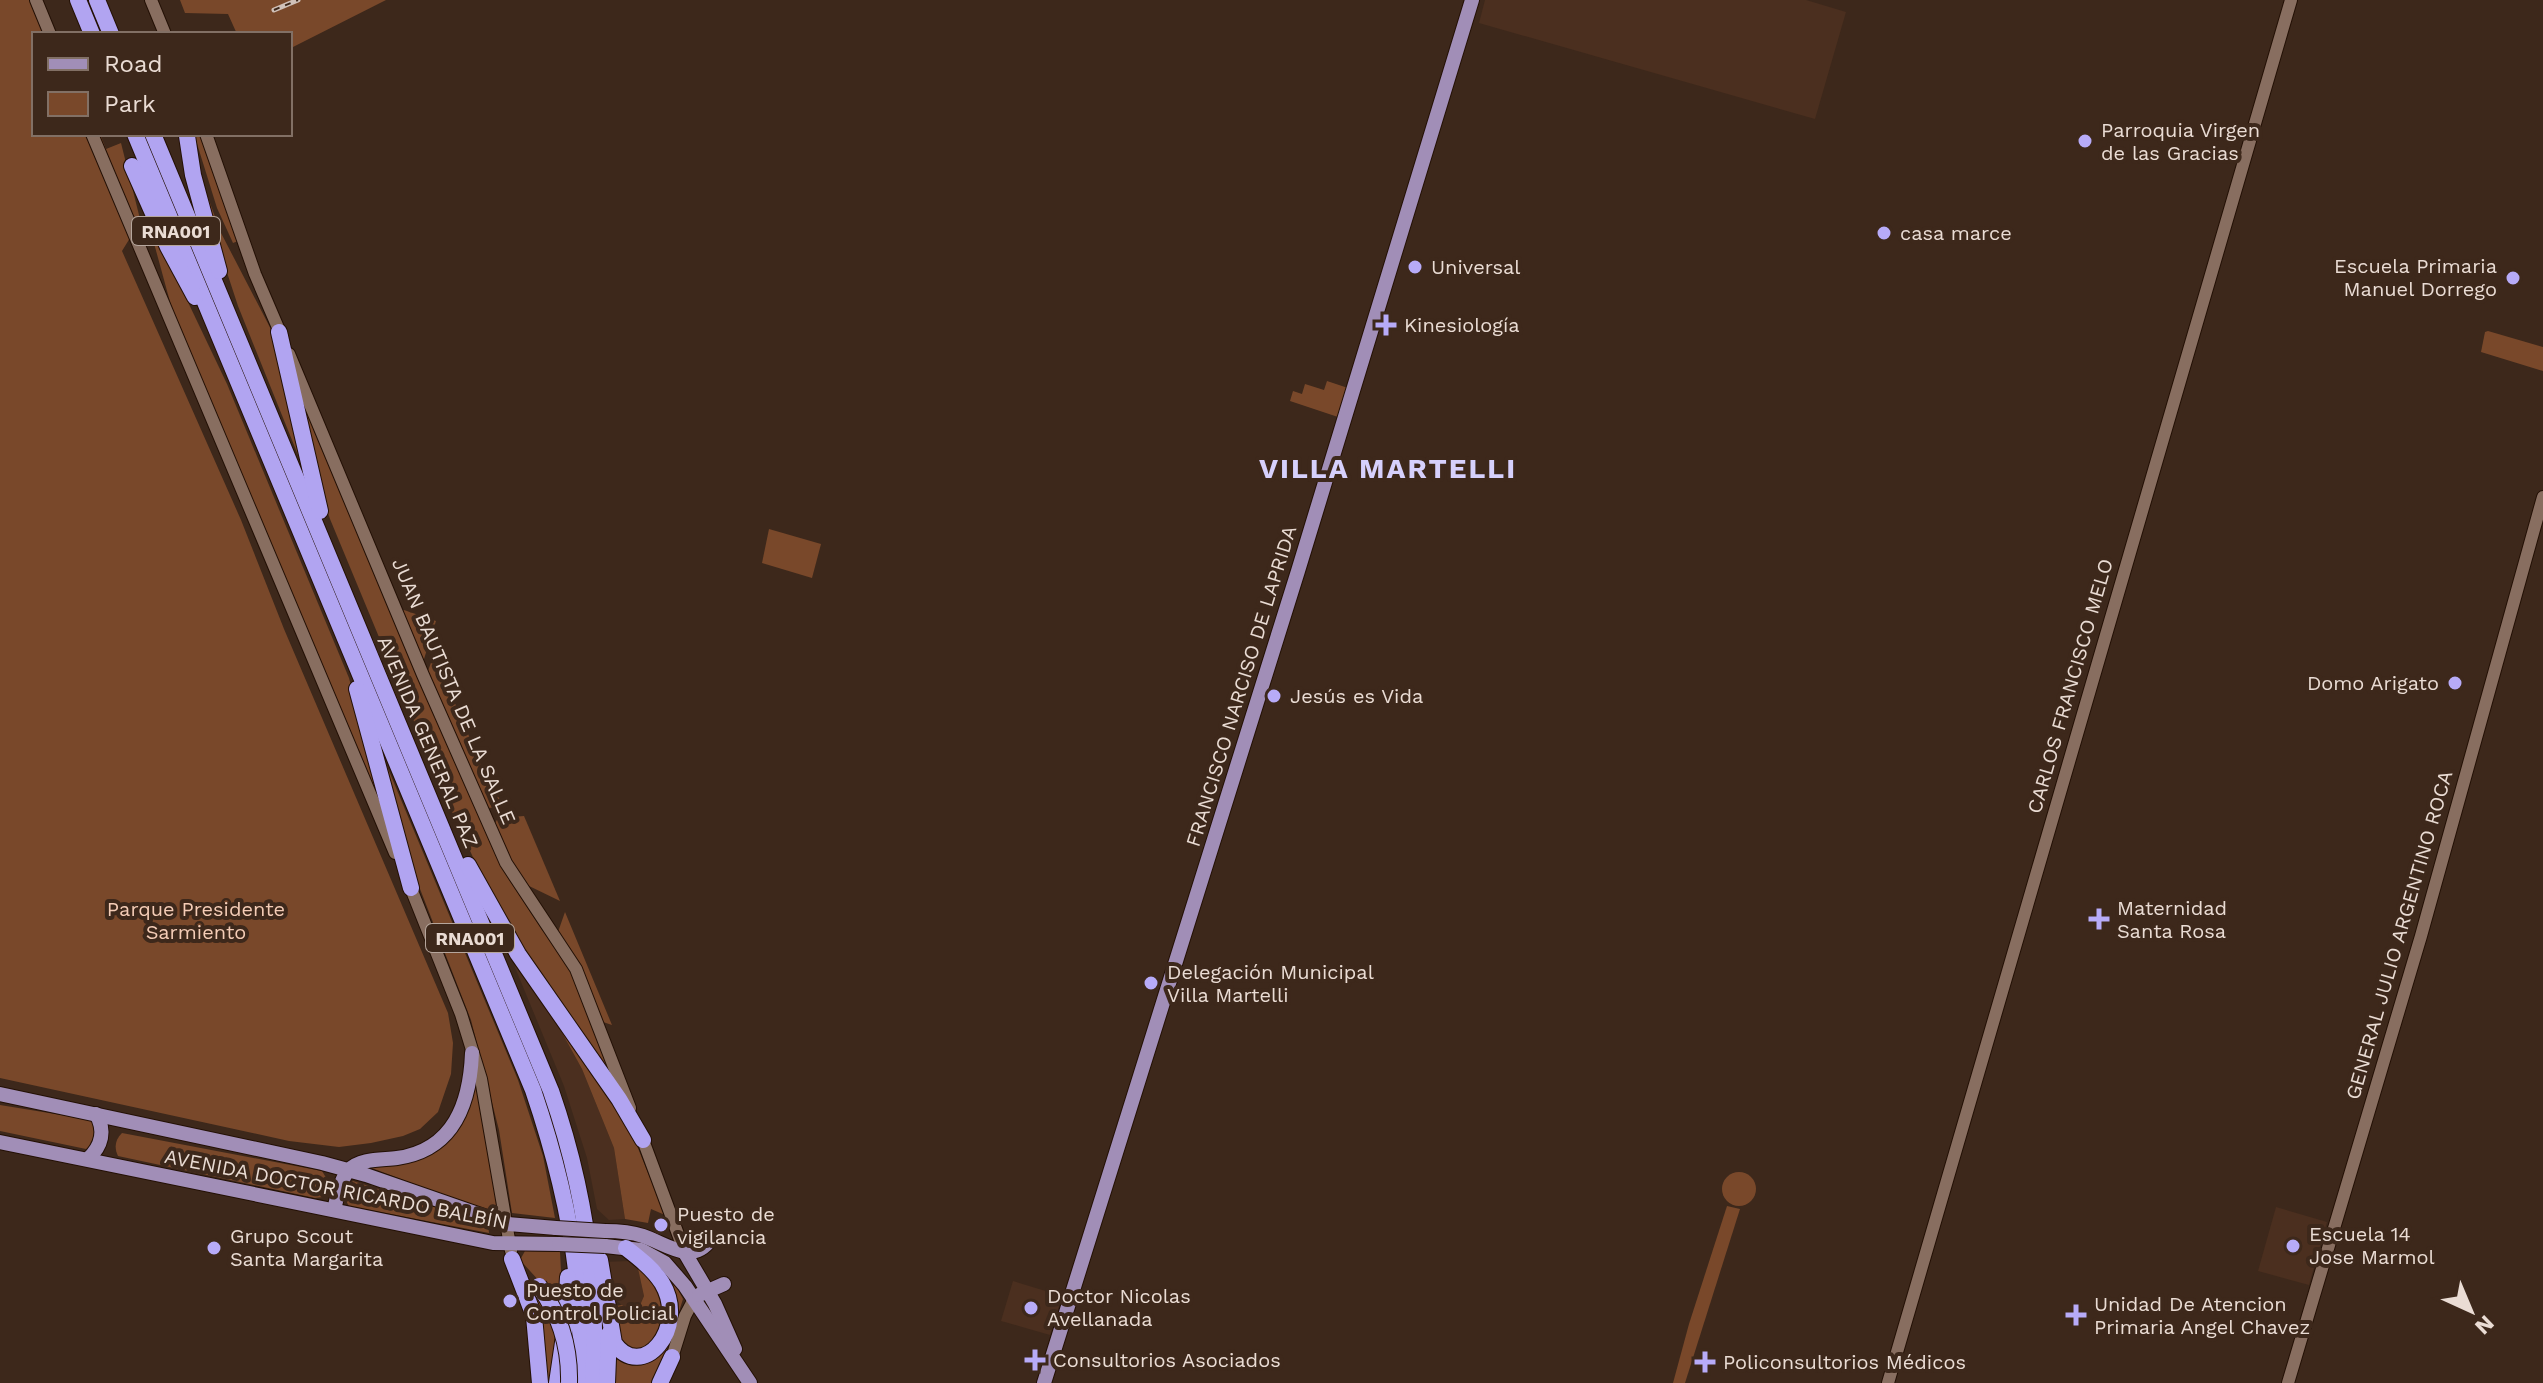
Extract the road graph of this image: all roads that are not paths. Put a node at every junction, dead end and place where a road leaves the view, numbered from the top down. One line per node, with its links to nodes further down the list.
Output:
1 (36, 0): 7 (street)
2 (78, 0): 8 (highway)
3 (97, 0): 9 (highway)
4 (151, 0): 10 (street)
5 (1472, 0): 57 (main road, FRANCISCO NARCISO DE LAPRIDA)
6 (2291, 0): 58 (street, CARLOS FRANCISCO MELO)
7 (49, 32)
8 (91, 32)
9 (110, 32)
10 (164, 32)
11 (93, 136): 24 (street)
12 (136, 136): 18 (highway, AVENIDA GENERAL PAZ / RNA001)
13 (154, 136): 17 (highway, AVENIDA GENERAL PAZ / RNA001)
14 (187, 136): 17 (highway)
15 (207, 136): 19 (street, JUAN BAUTISTA DE LA SALLE)
16 (132, 166): 18 (highway)
17 (229, 315): 21 (highway, AVENIDA GENERAL PAZ / RNA001)
18 (215, 328): 22 (highway, AVENIDA GENERAL PAZ / RNA001)
19 (279, 332): 21 (highway); 28 (street, JUAN BAUTISTA DE LA SALLE)
20 (2543, 497): 59 (street, GENERAL JULIO ARGENTINO ROCA)
21 (335, 570): 23 (highway, AVENIDA GENERAL PAZ / RNA001)
22 (351, 652): 24 (highway); 36 (highway, AVENIDA GENERAL PAZ / RNA001)
23 (429, 796): 28 (highway); 33 (highway, AVENIDA GENERAL PAZ / RNA001)
24 (411, 888): 25 (street)
25 (472, 1053): 32 (main road); 35 (street)
26 (0, 1094): 27 (main road, AVENIDA DOCTOR RICARDO BALBÍN)
27 (96, 1114): 30 (main road); 31 (main road, AVENIDA DOCTOR RICARDO BALBÍN)
28 (643, 1140): 41 (street, JUAN BAUTISTA DE LA SALLE)
29 (0, 1142): 30 (main road, AVENIDA DOCTOR RICARDO BALBÍN)
30 (88, 1159): 34 (main road, AVENIDA DOCTOR RICARDO BALBÍN)
31 (330, 1165): 32 (main road, AVENIDA DOCTOR RICARDO BALBÍN); 34 (main road)
32 (349, 1170): 34 (main road); 35 (main road, AVENIDA DOCTOR RICARDO BALBÍN)
33 (575, 1174): 47 (highway); 54 (highway, AVENIDA GENERAL PAZ / RNA001)
34 (326, 1208): 40 (main road, AVENIDA DOCTOR RICARDO BALBÍN)
35 (507, 1224): 36 (main road, AVENIDA DOCTOR RICARDO BALBÍN); 40 (street)
36 (561, 1234): 37 (main road, AVENIDA DOCTOR RICARDO BALBÍN, bridge); 40 (main road, AVENIDA DOCTOR RICARDO BALBÍN); 51 (highway, AVENIDA GENERAL PAZ); 53 (highway, AVENIDA GENERAL PAZ / RNA001)
37 (605, 1238): 39 (main road, AVENIDA DOCTOR RICARDO BALBÍN); 41 (main road, AVENIDA DOCTOR RICARDO BALBÍN)
38 (711, 1239): 41 (main road)
39 (626, 1248): 42 (main road, AVENIDA DOCTOR RICARDO BALBÍN); 47 (highway)
40 (511, 1252): 50 (highway); 52 (highway, bridge)
41 (685, 1253): 43 (main road, JUAN BAUTISTA DE LA SALLE); 45 (main road, JUAN BAUTISTA DE LA SALLE)
42 (665, 1263): 43 (main road); 46 (main road, AVENIDA DOCTOR RICARDO BALBÍN)
43 (689, 1278): 45 (main road); 46 (main road, JUAN BAUTISTA DE LA SALLE)
44 (724, 1284): 45 (main road)
45 (707, 1290): 46 (main road); 49 (main road, JUAN BAUTISTA DE LA SALLE)
46 (694, 1299): 48 (street); 49 (main road, AVENIDA DOCTOR RICARDO BALBÍN)
47 (609, 1328): 55 (highway)
48 (672, 1357): 56 (highway)
49 (749, 1381)
50 (540, 1383)
51 (557, 1383)
52 (569, 1383)
53 (579, 1383)
54 (593, 1383)
55 (607, 1383)
56 (663, 1383)
57 (1044, 1383)
58 (1888, 1383)
59 (2288, 1383)

